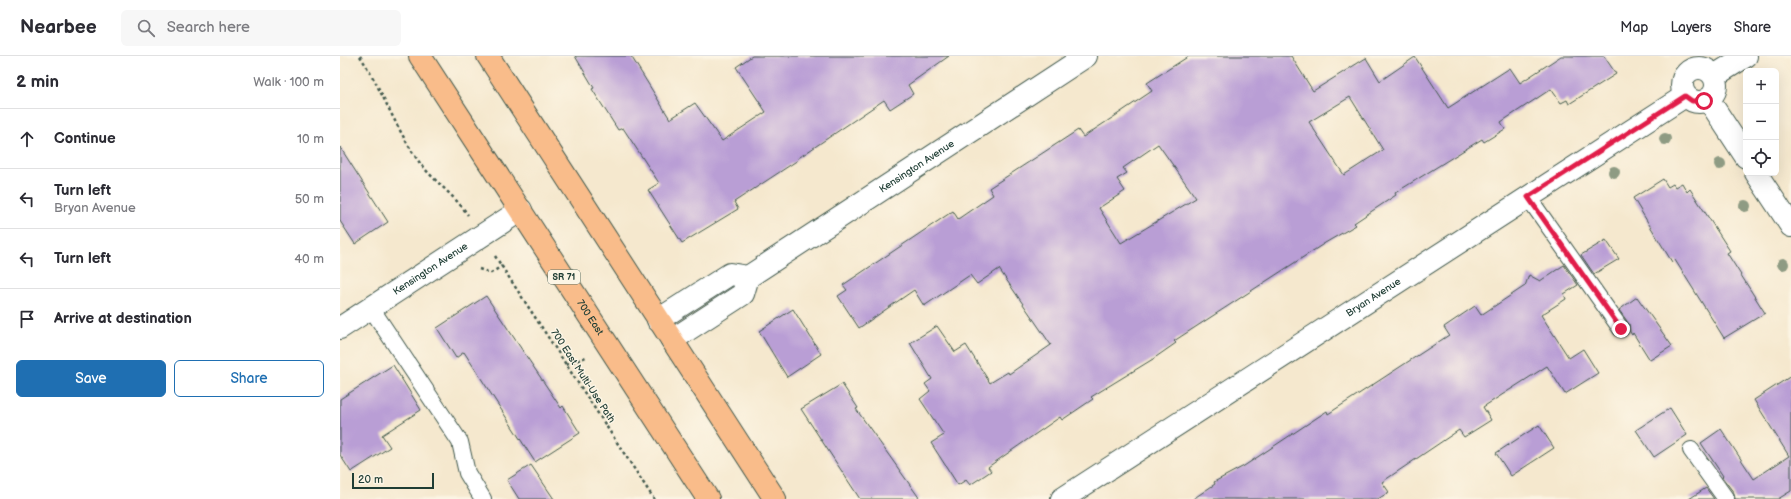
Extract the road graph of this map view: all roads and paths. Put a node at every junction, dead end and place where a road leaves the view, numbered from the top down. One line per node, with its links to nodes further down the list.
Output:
1 (360, 56): 14 (path)
2 (420, 56): 13 (main road, 700 East / SR 71)
3 (488, 56): 21 (main road)
4 (1086, 56): 19 (street, Kensington Avenue)
5 (1746, 56): 7 (street)
6 (1685, 63): 7 (street); 8 (street)
7 (1714, 76): 9 (street)
8 (1685, 96): 9 (street); 12 (street, Bryan Avenue)
9 (1708, 99): 10 (street)
10 (1743, 152)
11 (1758, 176): 15 (street)
12 (1528, 197): 23 (lane); 32 (street, Bryan Avenue)
13 (521, 210): 20 (street, Kensington Avenue); 30 (main road, 700 East / SR 71)
14 (466, 212)
15 (1791, 226)
16 (499, 262): 17 (path, 700 East Multi-Use Path)
17 (502, 266): 18 (path); 26 (path, 700 East Multi-Use Path)
18 (491, 273)
19 (748, 276): 21 (street); 24 (street)
20 (371, 308): 22 (street, Kensington Avenue); 28 (lane)
21 (658, 320): 24 (main road)
22 (340, 328)
23 (1621, 329)
24 (672, 340): 31 (main road)
25 (581, 359): 26 (path)
26 (566, 365): 29 (path, 700 East Multi-Use Path)
27 (1691, 450): 33 (lane)
28 (483, 499)
29 (654, 499)
30 (708, 499)
31 (775, 499)
32 (1062, 499)
33 (1726, 499)

